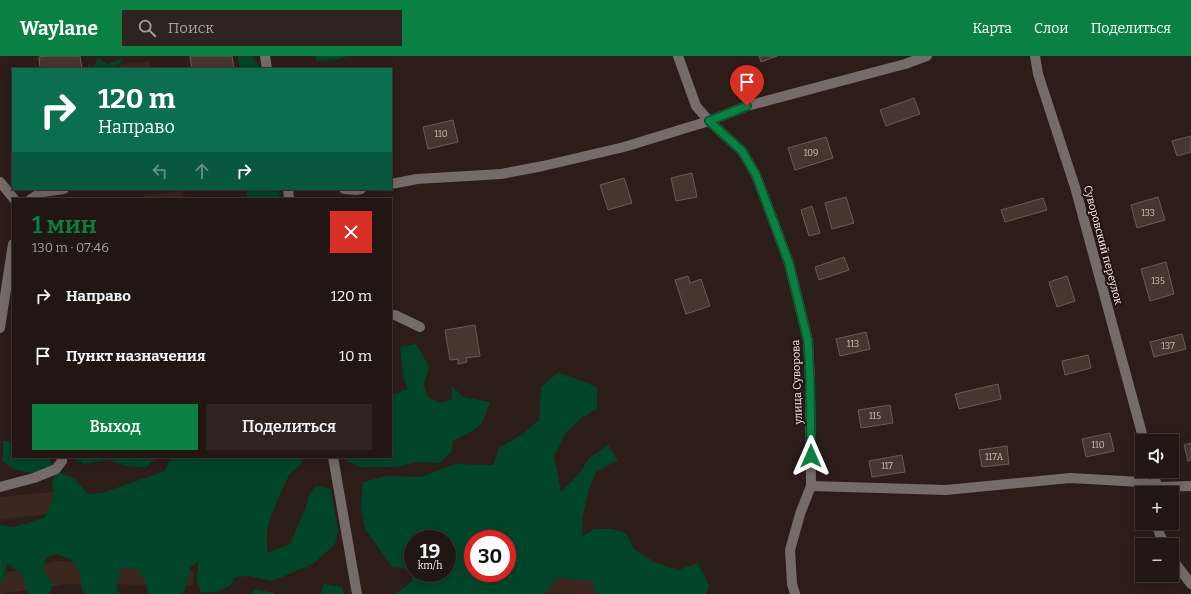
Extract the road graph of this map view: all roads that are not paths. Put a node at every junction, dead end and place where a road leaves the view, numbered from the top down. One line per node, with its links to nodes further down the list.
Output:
1 (265, 56): 5 (street)
2 (678, 56): 6 (street, улица Суворова)
3 (927, 56): 6 (street)
4 (1035, 56): 16 (street, Суворовский переулок)
5 (267, 68)
6 (709, 121): 8 (street); 19 (street, улица Суворова)
7 (0, 182): 10 (street)
8 (392, 184)
9 (57, 190): 11 (street)
10 (13, 198)
11 (33, 198)
12 (12, 250): 15 (street)
13 (392, 315): 14 (street)
14 (420, 327)
15 (0, 328)
16 (1142, 434)
17 (62, 458): 22 (street)
18 (333, 458): 26 (street)
19 (811, 486): 20 (street); 27 (street, улица Суворова)
20 (1148, 486)
21 (1191, 486): 23 (street)
22 (0, 487)
23 (1179, 487)
24 (1179, 568): 25 (street)
25 (1191, 584)
26 (357, 594)
27 (795, 594)

